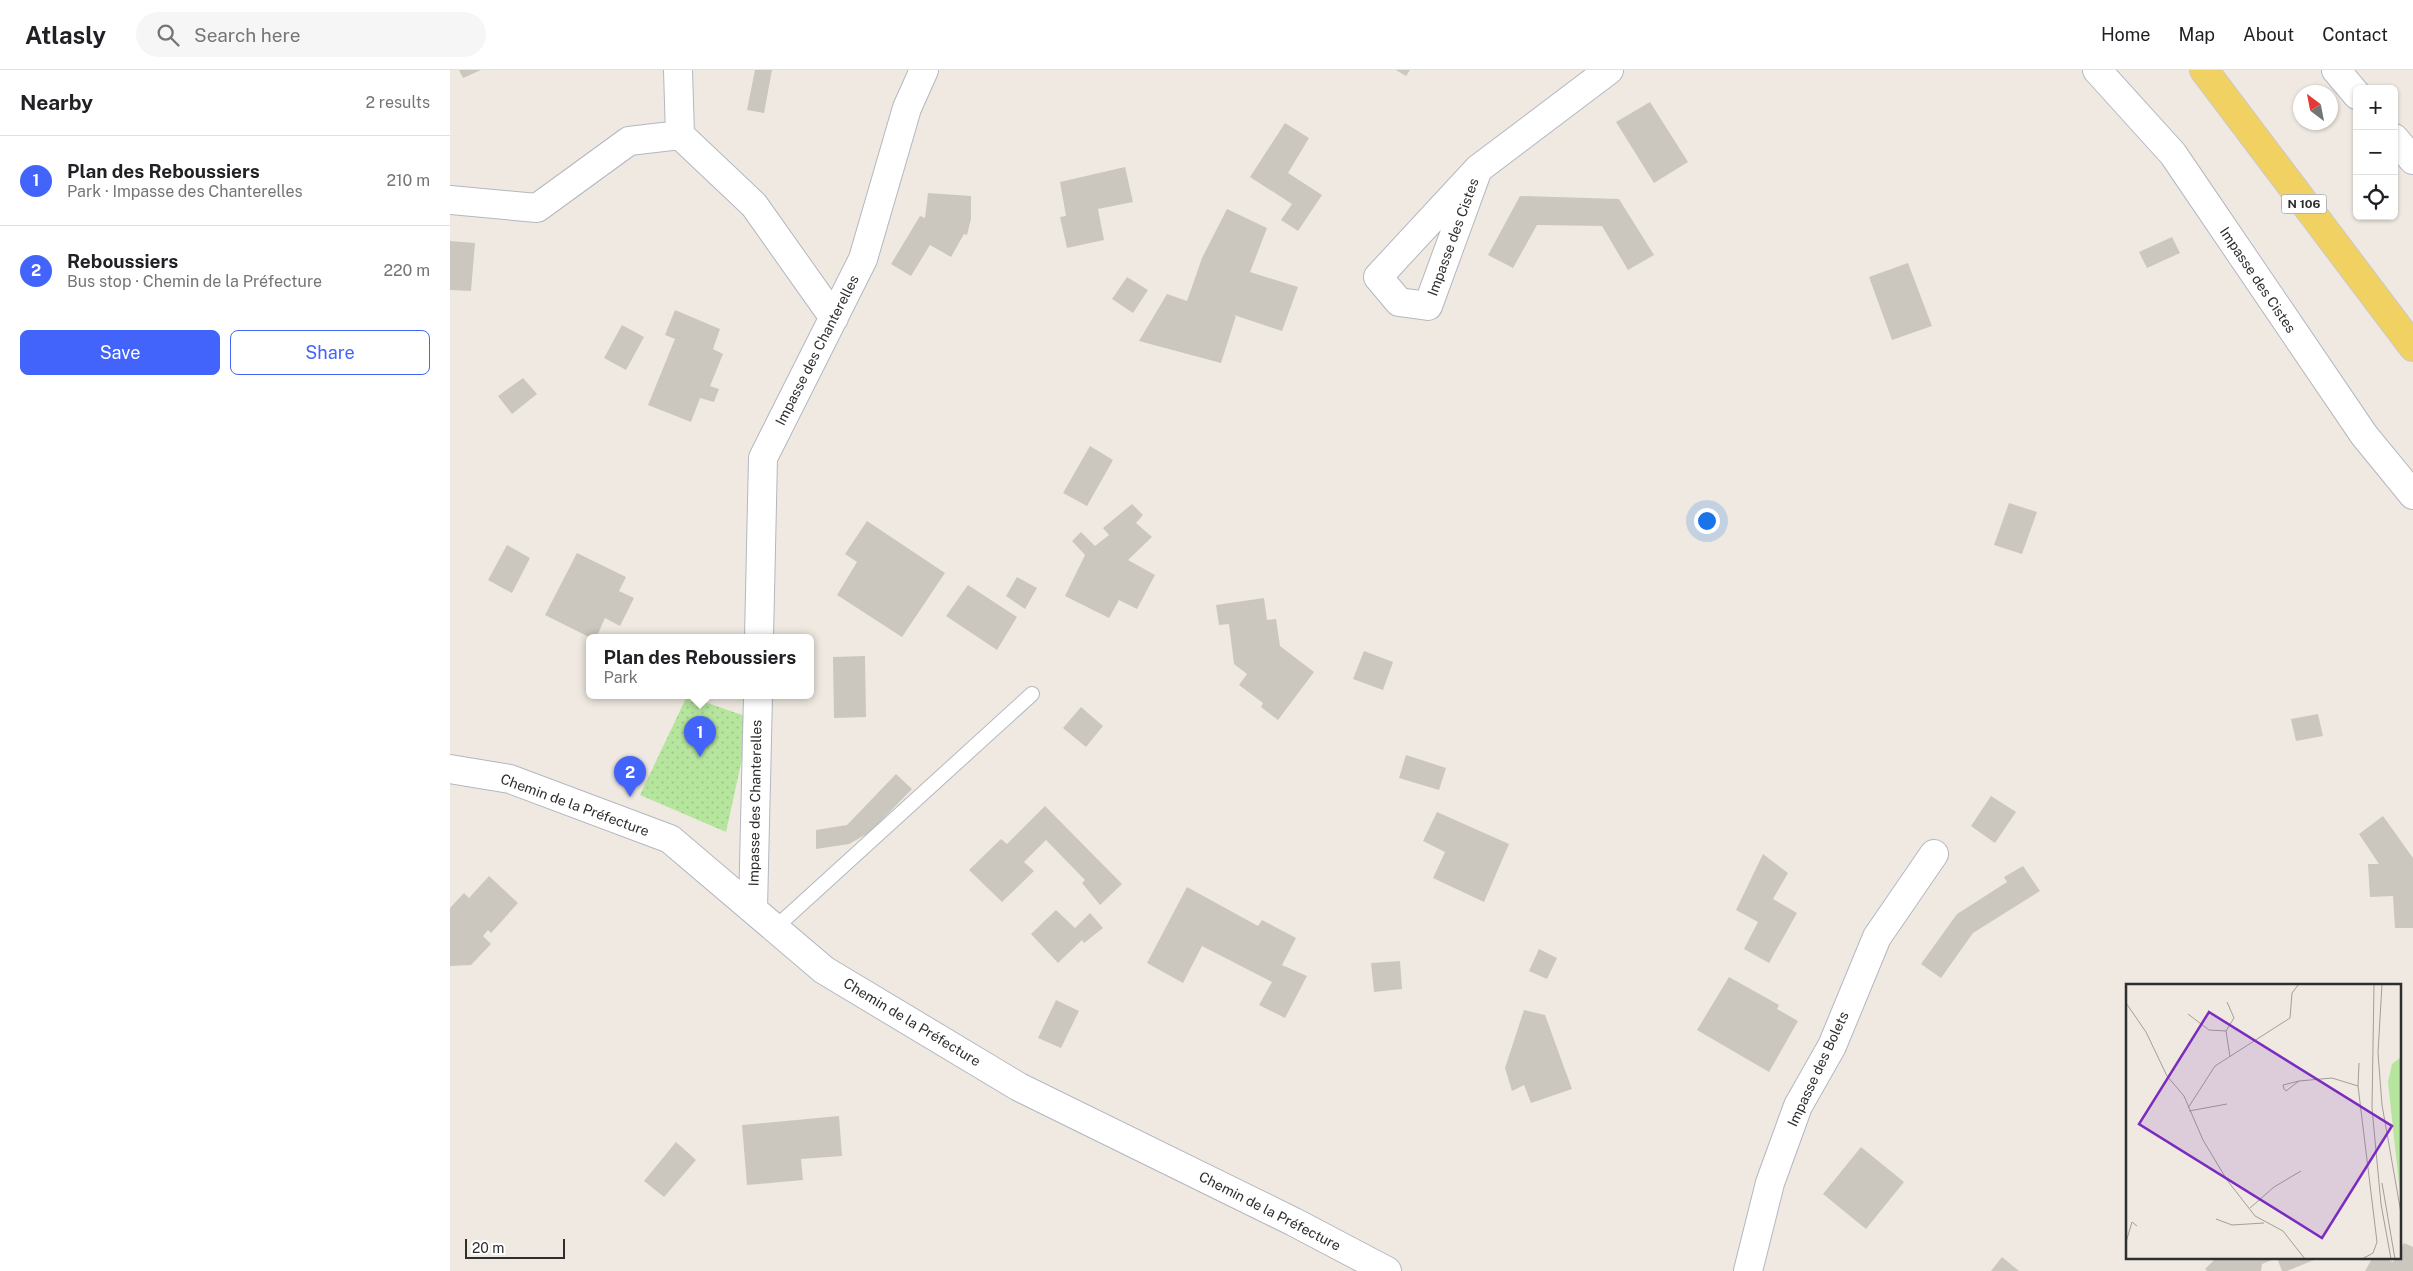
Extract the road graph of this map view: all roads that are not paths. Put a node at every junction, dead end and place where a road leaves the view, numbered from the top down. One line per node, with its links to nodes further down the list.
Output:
1 (678, 70): 8 (street)
2 (924, 70): 13 (street, Impasse des Chanterelles)
3 (1609, 70): 11 (street, Impasse des Cistes)
4 (2097, 70): 15 (street, Impasse des Cistes)
5 (2204, 70): 14 (main road, N 106)
6 (2336, 70): 7 (street)
7 (2353, 90)
8 (680, 134): 12 (street); 13 (street)
9 (2398, 143): 10 (street)
10 (2413, 160)
11 (1478, 169): 11 (street, Impasse des Cistes)
12 (450, 200)
13 (834, 318): 16 (street, Impasse des Chanterelles)
14 (2411, 342)
15 (2413, 496)
16 (759, 634)
17 (1032, 694): 22 (lane)
18 (758, 699): 21 (street, Impasse des Chanterelles)
19 (450, 769): 21 (street, Chemin de la Préfecture)
20 (1934, 854): 24 (street, Impasse des Bolets)
21 (753, 909): 22 (street, Chemin de la Préfecture)
22 (775, 928): 23 (street, Chemin de la Préfecture)
23 (1387, 1271)
24 (1748, 1271)

